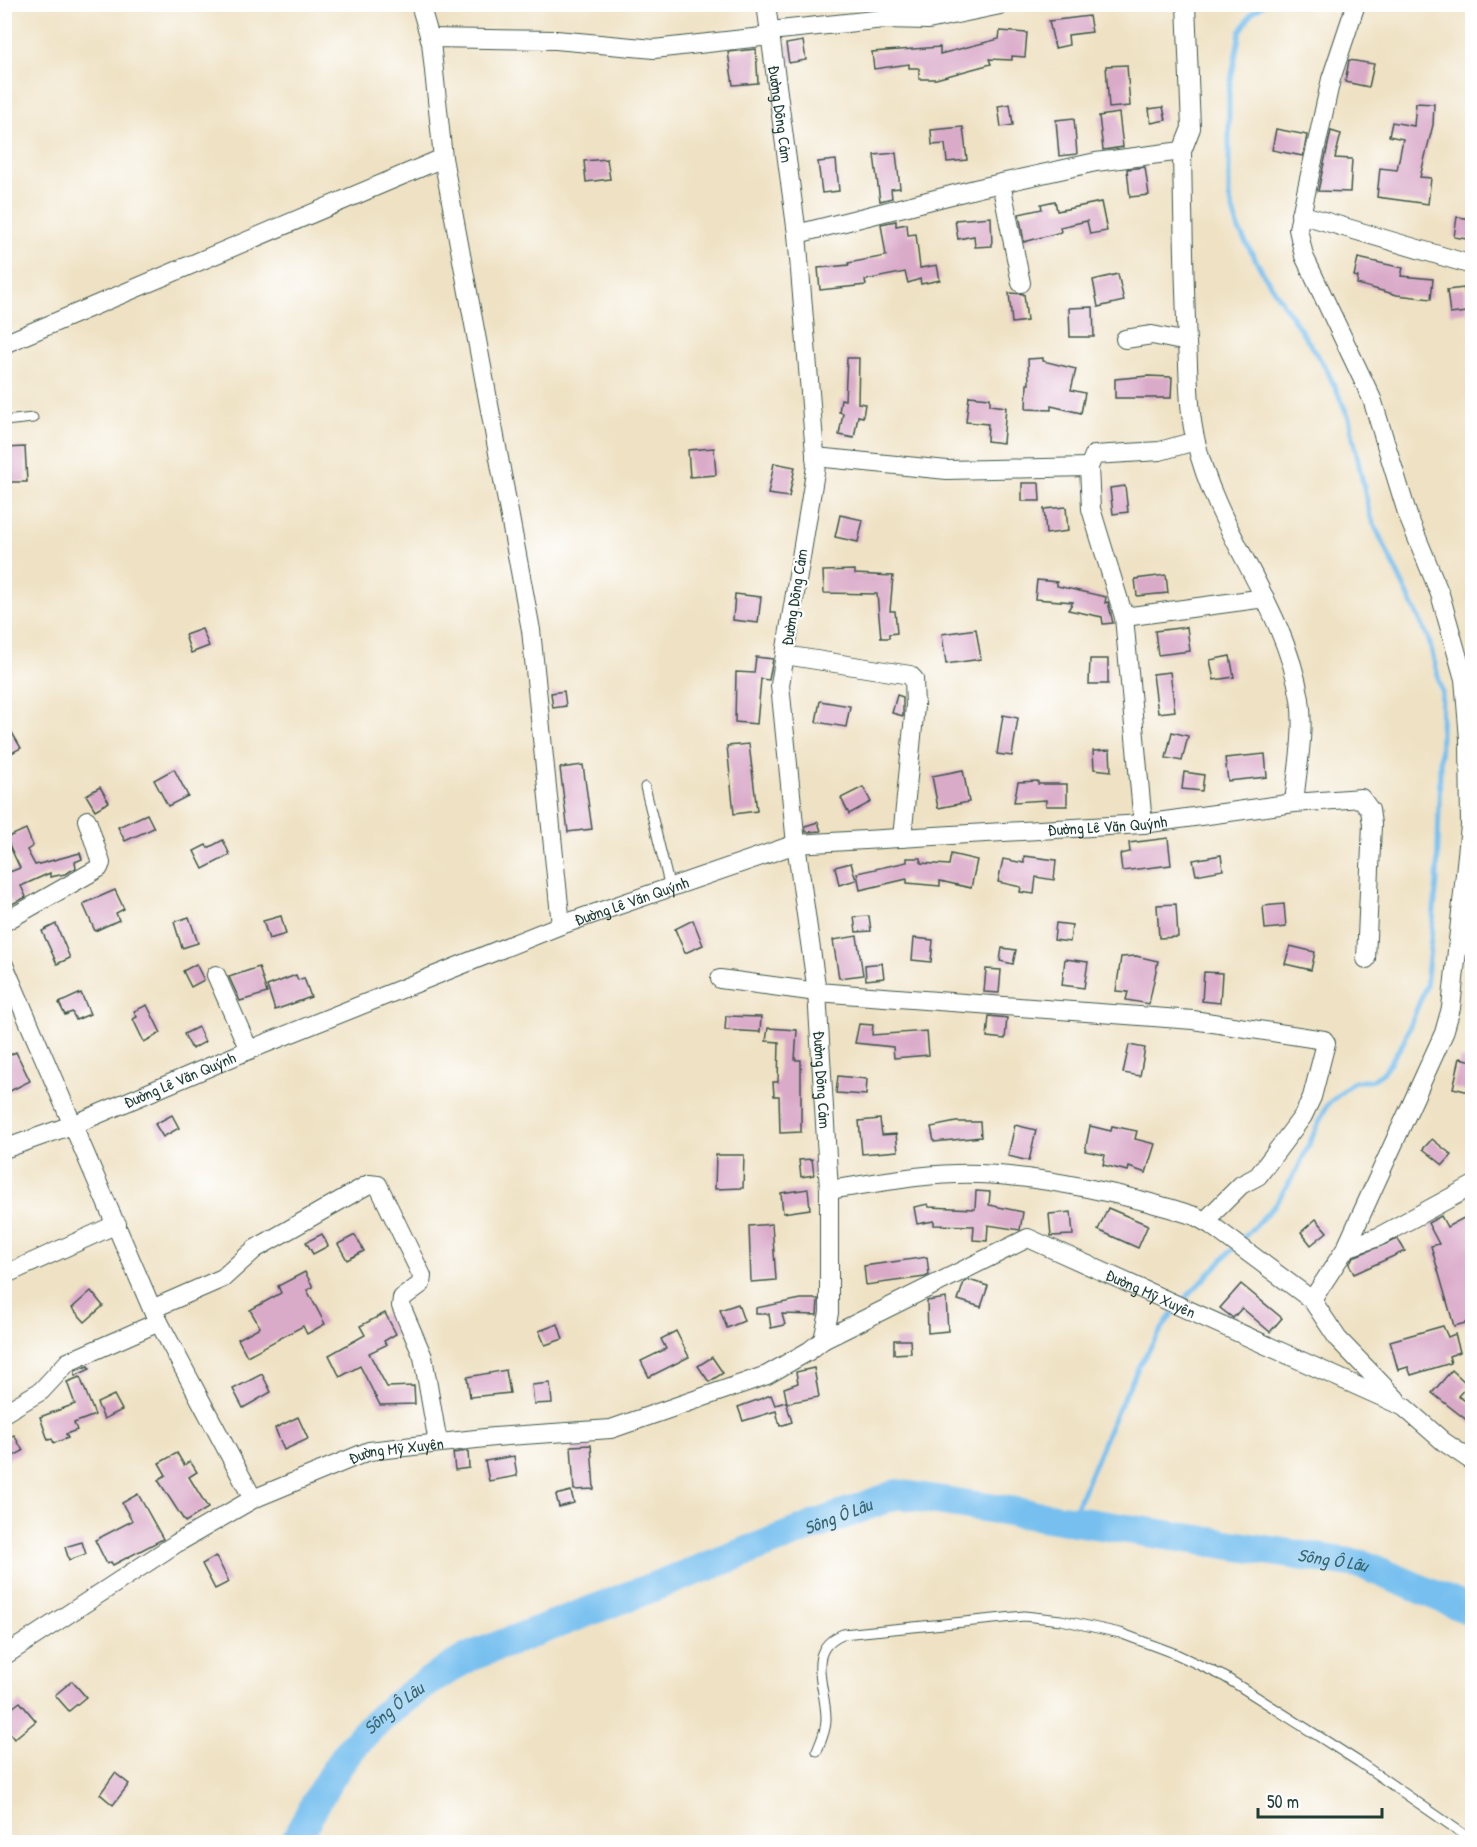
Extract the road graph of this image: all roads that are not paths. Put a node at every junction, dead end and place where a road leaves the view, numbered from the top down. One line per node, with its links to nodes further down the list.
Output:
1 (420, 4): 7 (street)
2 (766, 4): 6 (street, Đường Dõng Cảm)
3 (1005, 4): 6 (street)
4 (1186, 4): 8 (street)
5 (1356, 4): 11 (street)
6 (770, 33): 7 (street); 12 (street, Đường Dõng Cảm)
7 (430, 38): 9 (street)
8 (1182, 152): 10 (street); 16 (street)
9 (443, 158): 17 (street); 35 (street)
10 (1001, 183): 12 (street); 14 (street)
11 (1300, 214): 13 (street); 26 (street)
12 (797, 234): 21 (street, Đường Dõng Cảm)
13 (1473, 265)
14 (1021, 283)
15 (1125, 339): 16 (street)
16 (1187, 342): 20 (street)
17 (4, 344)
18 (33, 418): 19 (lane)
19 (4, 420)
20 (1195, 441): 22 (street); 23 (street)
21 (815, 457): 22 (street); 25 (street, Đường Dõng Cảm)
22 (1089, 467): 24 (street)
23 (1265, 598): 24 (street); 28 (street)
24 (1124, 617): 30 (street)
25 (785, 655): 31 (street); 32 (street, Đường Dõng Cảm)
26 (1468, 678): 48 (street)
27 (645, 787): 33 (lane)
28 (1294, 803): 30 (street, Đường Lê Văn Quýnh); 36 (street, Đường Lê Văn Quýnh)
29 (87, 820): 34 (street)
30 (1143, 824): 31 (street, Đường Lê Văn Quýnh)
31 (902, 838): 32 (street, Đường Lê Văn Quýnh)
32 (796, 844): 33 (street, Đường Lê Văn Quýnh); 40 (street, Đường Dõng Cảm)
33 (670, 888): 35 (street, Đường Lê Văn Quýnh)
34 (4, 922)
35 (561, 925): 41 (street, Đường Lê Văn Quýnh)
36 (1366, 959)
37 (4, 965): 42 (street)
38 (216, 975): 41 (street)
39 (720, 979): 40 (street)
40 (817, 992): 45 (street, Đường Dõng Cảm); 46 (street)
41 (249, 1050): 42 (street, Đường Lê Văn Quýnh)
42 (75, 1124): 43 (street, Đường Lê Văn Quýnh); 47 (street)
43 (4, 1149)
44 (1473, 1186): 48 (street)
45 (829, 1190): 46 (street); 52 (street)
46 (1208, 1223): 50 (street)
47 (117, 1224): 49 (street); 51 (street)
48 (1346, 1248): 50 (street)
49 (6, 1271)
50 (1312, 1300): 53 (street)
51 (156, 1315): 54 (street); 55 (street); 57 (street)
52 (823, 1340): 53 (street, Đường Mỹ Xuyên); 55 (street, Đường Mỹ Xuyên)
53 (1404, 1407): 56 (street, Đường Mỹ Xuyên)
54 (4, 1413)
55 (438, 1443): 57 (street, Đường Mỹ Xuyên)
56 (1472, 1460)
57 (253, 1499): 58 (street, Đường Mỹ Xuyên)
58 (4, 1656)
59 (817, 1751): 60 (lane)
60 (1473, 1840)

